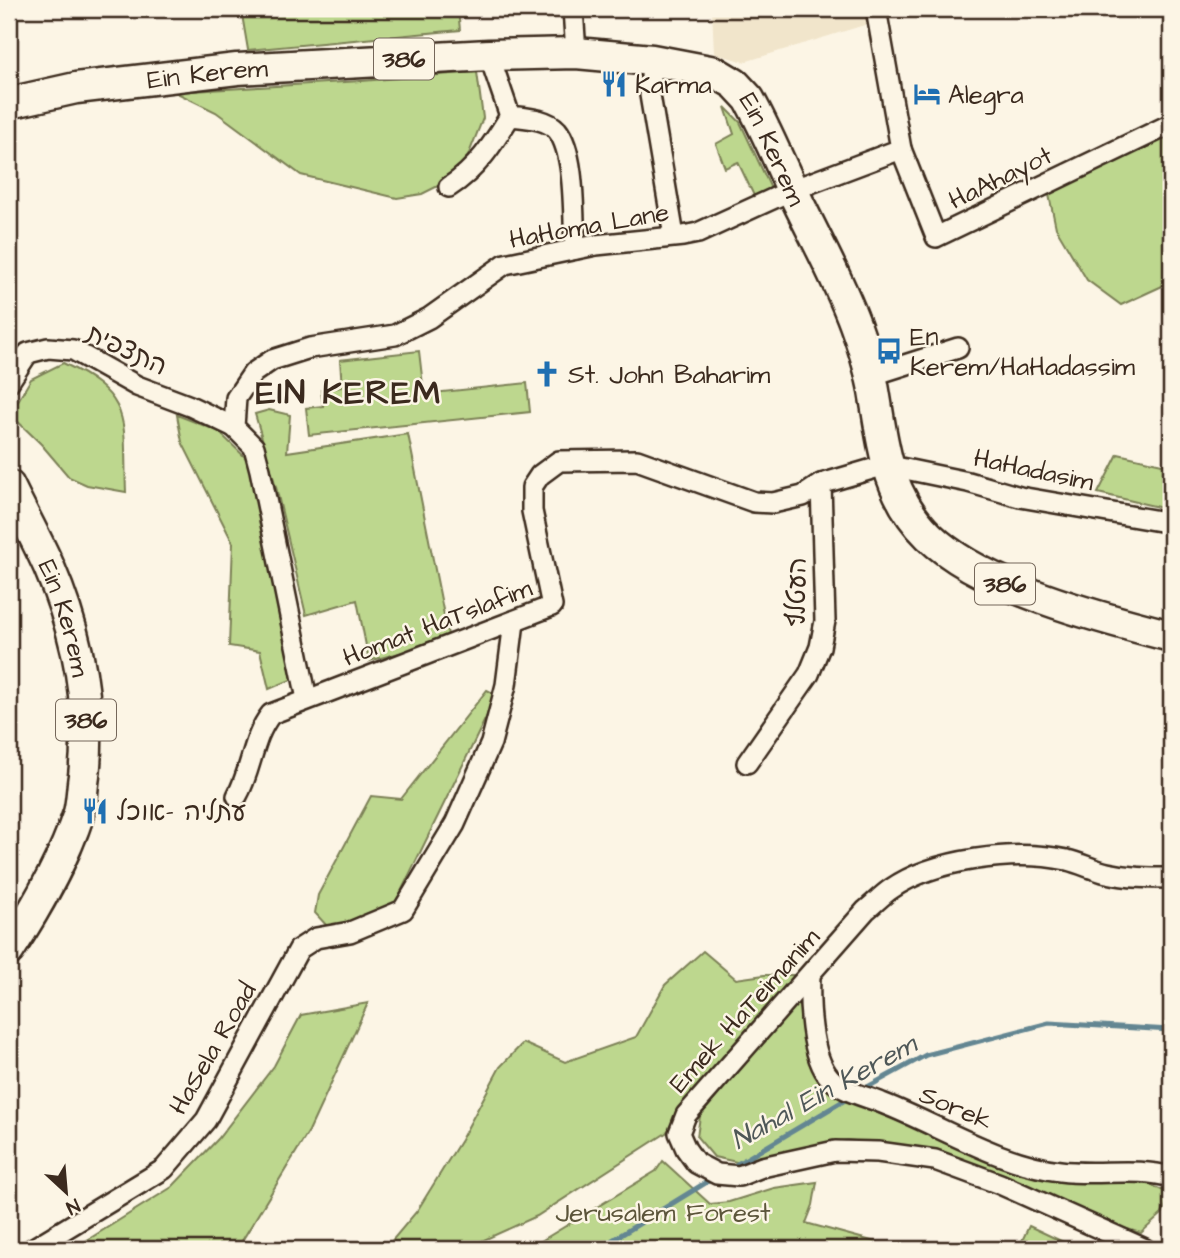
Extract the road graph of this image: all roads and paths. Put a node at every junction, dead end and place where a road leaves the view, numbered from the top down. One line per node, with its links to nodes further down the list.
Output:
1 (573, 9): 3 (street)
2 (876, 9): 9 (street, HaAhayot)
3 (576, 53): 4 (main road, Ein Kerem / 386); 5 (main road, Ein Kerem / 386)
4 (489, 55): 6 (main road, Ein Kerem / 386); 7 (street)
5 (652, 60): 11 (main road, Ein Kerem / 386); 12 (street)
6 (9, 103)
7 (510, 116): 10 (street); 13 (street)
8 (1171, 124): 9 (street, HaAhayot)
9 (901, 149): 11 (street)
10 (449, 187)
11 (792, 190): 12 (street, HaHoma Lane); 15 (main road, Ein Kerem / 386)
12 (674, 236): 13 (street, HaHoma Lane)
13 (575, 249): 17 (street, HaHoma Lane)
14 (958, 348): 15 (street)
15 (870, 376): 18 (main road, Ein Kerem / 386)
16 (9, 383): 17 (street, התצפית)
17 (234, 426): 24 (street)
18 (886, 465): 19 (street, Homat HaTslafim); 21 (street, HaHadasim); 23 (main road, Ein Kerem / 386)
19 (821, 484): 22 (street, Homat HaTslafim); 25 (street, העטלף)
20 (9, 486): 28 (main road, Ein Kerem / 386)
21 (1171, 523)
22 (514, 622): 24 (street, Homat HaTslafim); 31 (street, HaSela Road)
23 (1171, 636)
24 (307, 699): 26 (street, Homat HaTslafim)
25 (747, 763)
26 (237, 796)
27 (1171, 878): 29 (street, Emek HaTeimanim)
28 (9, 950)
29 (810, 975): 30 (street, Sorek); 32 (street, Emek HaTeimanim)
30 (1171, 1177)
31 (32, 1249)
32 (1145, 1249)

